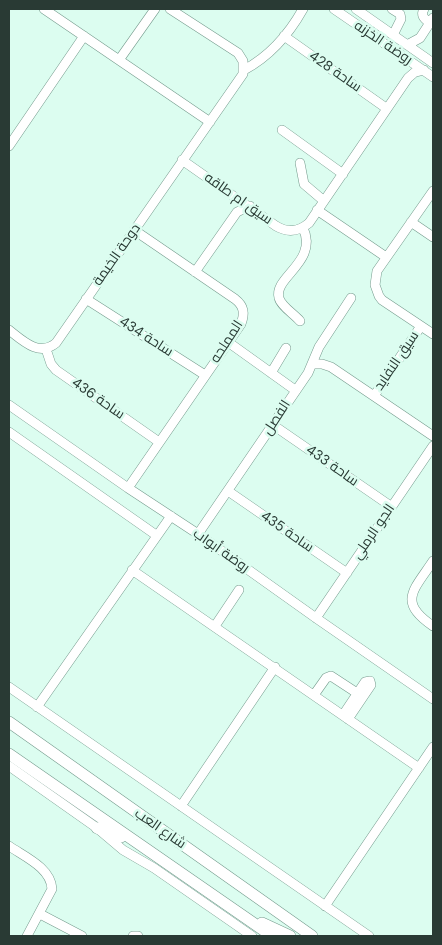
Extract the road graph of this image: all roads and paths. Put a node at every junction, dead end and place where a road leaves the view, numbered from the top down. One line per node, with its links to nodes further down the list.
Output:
1 (44, 9): 11 (street)
2 (156, 9): 16 (street)
3 (170, 9): 19 (street)
4 (303, 9): 12 (street)
5 (334, 9): 17 (street, روضة الخزنه)
6 (356, 9): 10 (street, روضة الخزنه)
7 (392, 9): 10 (street)
8 (424, 9): 9 (street)
9 (432, 21): 13 (street)
10 (393, 35): 14 (street, روضة الخزنه)
11 (84, 36): 16 (street); 26 (street)
12 (284, 36): 19 (street); 23 (street, ساحة 428)
13 (420, 38): 14 (street); 15 (street)
14 (407, 45): 15 (street, روضة الخزنه)
15 (420, 54): 18 (street, روضة الخزنه)
16 (119, 60): 24 (street)
17 (408, 60): 20 (street, روضة الخزنه); 22 (street)
18 (433, 63)
19 (244, 70): 24 (street, دوحة الخيمة)
20 (424, 70): 21 (street, روضة الخزنه); 22 (street)
21 (433, 77)
22 (408, 78): 23 (street)
23 (386, 108): 29 (street)
24 (210, 122): 27 (street, دوحة الخيمة)
25 (282, 130): 29 (street)
26 (9, 146)
27 (182, 160): 31 (street, سيق ام طاقه); 38 (street, دوحة الخيمة)
28 (300, 163): 32 (street)
29 (343, 174): 32 (street)
30 (433, 191): 36 (street, سيق النفايد)
31 (236, 197): 33 (street, سيق ام طاقه); 35 (street)
32 (324, 201): 34 (street)
33 (250, 206): 35 (street); 37 (street, سيق ام طاقه)
34 (317, 210): 37 (street); 40 (street)
35 (237, 212): 41 (street)
36 (411, 222): 39 (street); 40 (street, سيق النفايد)
37 (303, 228): 44 (street)
38 (134, 230): 41 (street, المملحه); 42 (street, دوحة الخيمة)
39 (433, 237)
40 (386, 258): 45 (street, سيق النفايد)
41 (195, 272): 48 (street, المملحه)
42 (86, 298): 50 (street, دوحة الخيمة); 53 (street, ساحة 434)
43 (351, 298): 51 (street, الفصل)
44 (300, 321)
45 (421, 326): 47 (street, سيق النفايد); 55 (street, سيق النفايد)
46 (9, 330): 50 (street)
47 (433, 334)
48 (228, 342): 52 (street); 53 (street, المملحه)
49 (286, 348): 52 (street)
50 (46, 349): 60 (street, ساحة 436)
51 (312, 364): 54 (street, الفصل); 55 (street)
52 (271, 373): 54 (street)
53 (205, 375): 60 (street, المملحه)
54 (296, 390): 57 (street, الفصل)
55 (374, 396): 59 (street)
56 (9, 405): 62 (street, روضة أبواب)
57 (273, 425): 63 (street, الفصل); 64 (street, ساحة 433)
58 (9, 432): 66 (street)
59 (433, 436)
60 (159, 442): 62 (street, المملحه)
61 (433, 446): 64 (street, الجو الرملي)
62 (128, 488): 65 (street, روضة أبواب)
63 (228, 491): 67 (street, الفصل); 70 (street, ساحة 435)
64 (392, 507): 70 (street, الجو الرملي)
65 (171, 516): 66 (street); 67 (street, روضة أبواب)
66 (156, 534): 69 (street)
67 (198, 534): 72 (street, روضة أبواب)
68 (433, 561): 74 (street)
69 (132, 570): 73 (street); 80 (street)
70 (346, 573): 72 (street, الجو الرملي)
71 (239, 590): 73 (street)
72 (316, 618): 79 (street, روضة أبواب)
73 (215, 626): 75 (street)
74 (433, 626)
75 (275, 667): 78 (street); 87 (street)
76 (9, 688): 80 (street)
77 (357, 693): 78 (street); 81 (street); 81 (street)
78 (314, 694): 81 (street)
79 (433, 699)
80 (37, 707): 87 (street)
81 (346, 717): 86 (street)
82 (9, 722): 101 (main road, شارع العب)
83 (433, 747): 86 (street)
84 (9, 754): 89 (main road, شارع العب)
85 (9, 766): 88 (street)
86 (419, 768): 91 (street)
87 (181, 806): 91 (street)
88 (97, 828): 89 (main road); 98 (street)
89 (140, 845): 93 (main road, شارع العب)
90 (9, 846): 92 (street)
91 (325, 906): 102 (street)
92 (40, 914): 94 (street); 95 (street)
93 (242, 916): 99 (main road, شارع العب); 100 (main road)
94 (27, 936)
95 (82, 936)
96 (133, 936): 97 (street)
97 (138, 936)
98 (252, 936)
99 (272, 936)
100 (290, 936)
101 (312, 936)
102 (369, 936)

